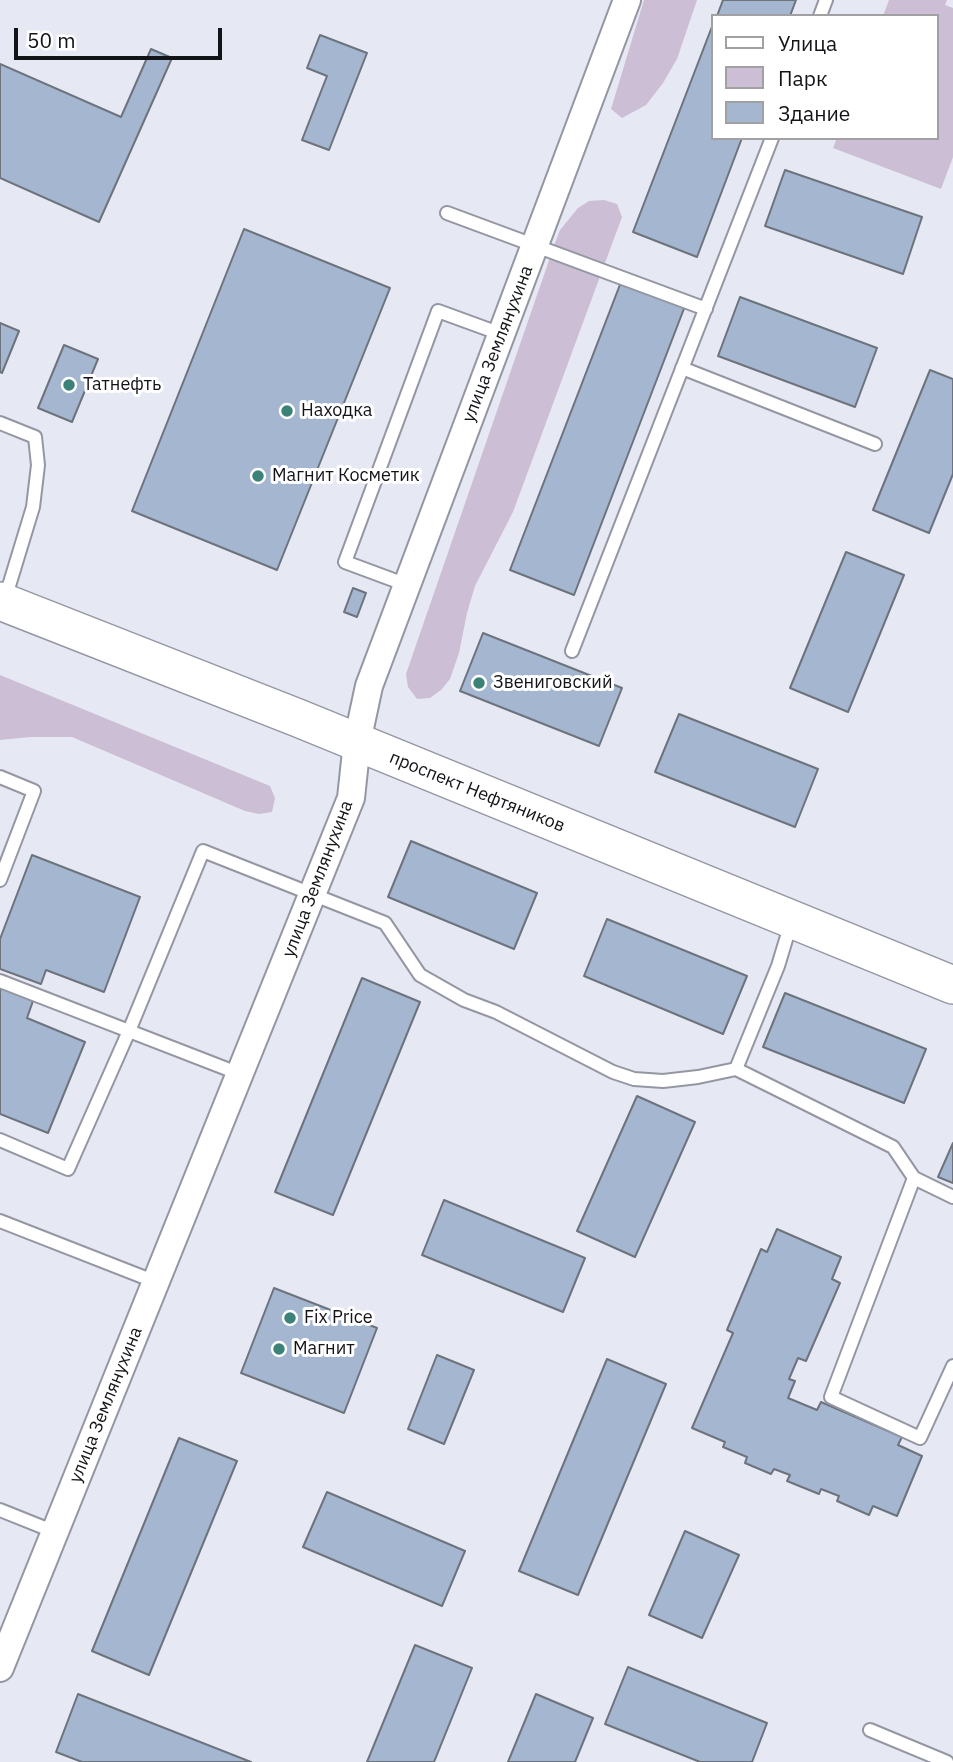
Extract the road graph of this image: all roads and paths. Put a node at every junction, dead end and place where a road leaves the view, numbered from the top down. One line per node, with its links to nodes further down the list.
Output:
1 (627, 0): 4 (street, улица Землянухина)
2 (771, 140): 5 (lane)
3 (447, 213): 4 (lane)
4 (536, 246): 5 (lane); 6 (street, улица Землянухина)
5 (706, 309): 7 (lane)
6 (501, 334): 10 (street, улица Землянухина); 10 (lane)
7 (682, 368): 9 (lane); 12 (lane)
8 (0, 423): 11 (lane)
9 (875, 444)
10 (407, 585): 13 (street, улица Землянухина)
11 (2, 602): 13 (main road, проспект Нефтяников)
12 (572, 651)
13 (357, 742): 16 (street, улица Землянухина); 17 (main road, проспект Нефтяников)
14 (0, 777): 15 (lane)
15 (0, 880)
16 (313, 895): 20 (lane); 21 (lane); 22 (street, улица Землянухина)
17 (793, 919): 19 (main road, проспект Нефтяников); 21 (lane)
18 (0, 981): 20 (lane)
19 (953, 985)
20 (129, 1031): 22 (lane); 23 (lane)
21 (736, 1069): 24 (lane)
22 (240, 1074): 27 (street, улица Землянухина)
23 (0, 1140)
24 (914, 1178): 25 (lane); 28 (lane)
25 (953, 1197)
26 (0, 1222): 27 (lane)
27 (156, 1282): 30 (street, улица Землянухина)
28 (953, 1366)
29 (0, 1510): 30 (lane)
30 (55, 1532): 31 (street, улица Землянухина)
31 (0, 1668)
32 (870, 1730): 33 (lane)
33 (947, 1762)

